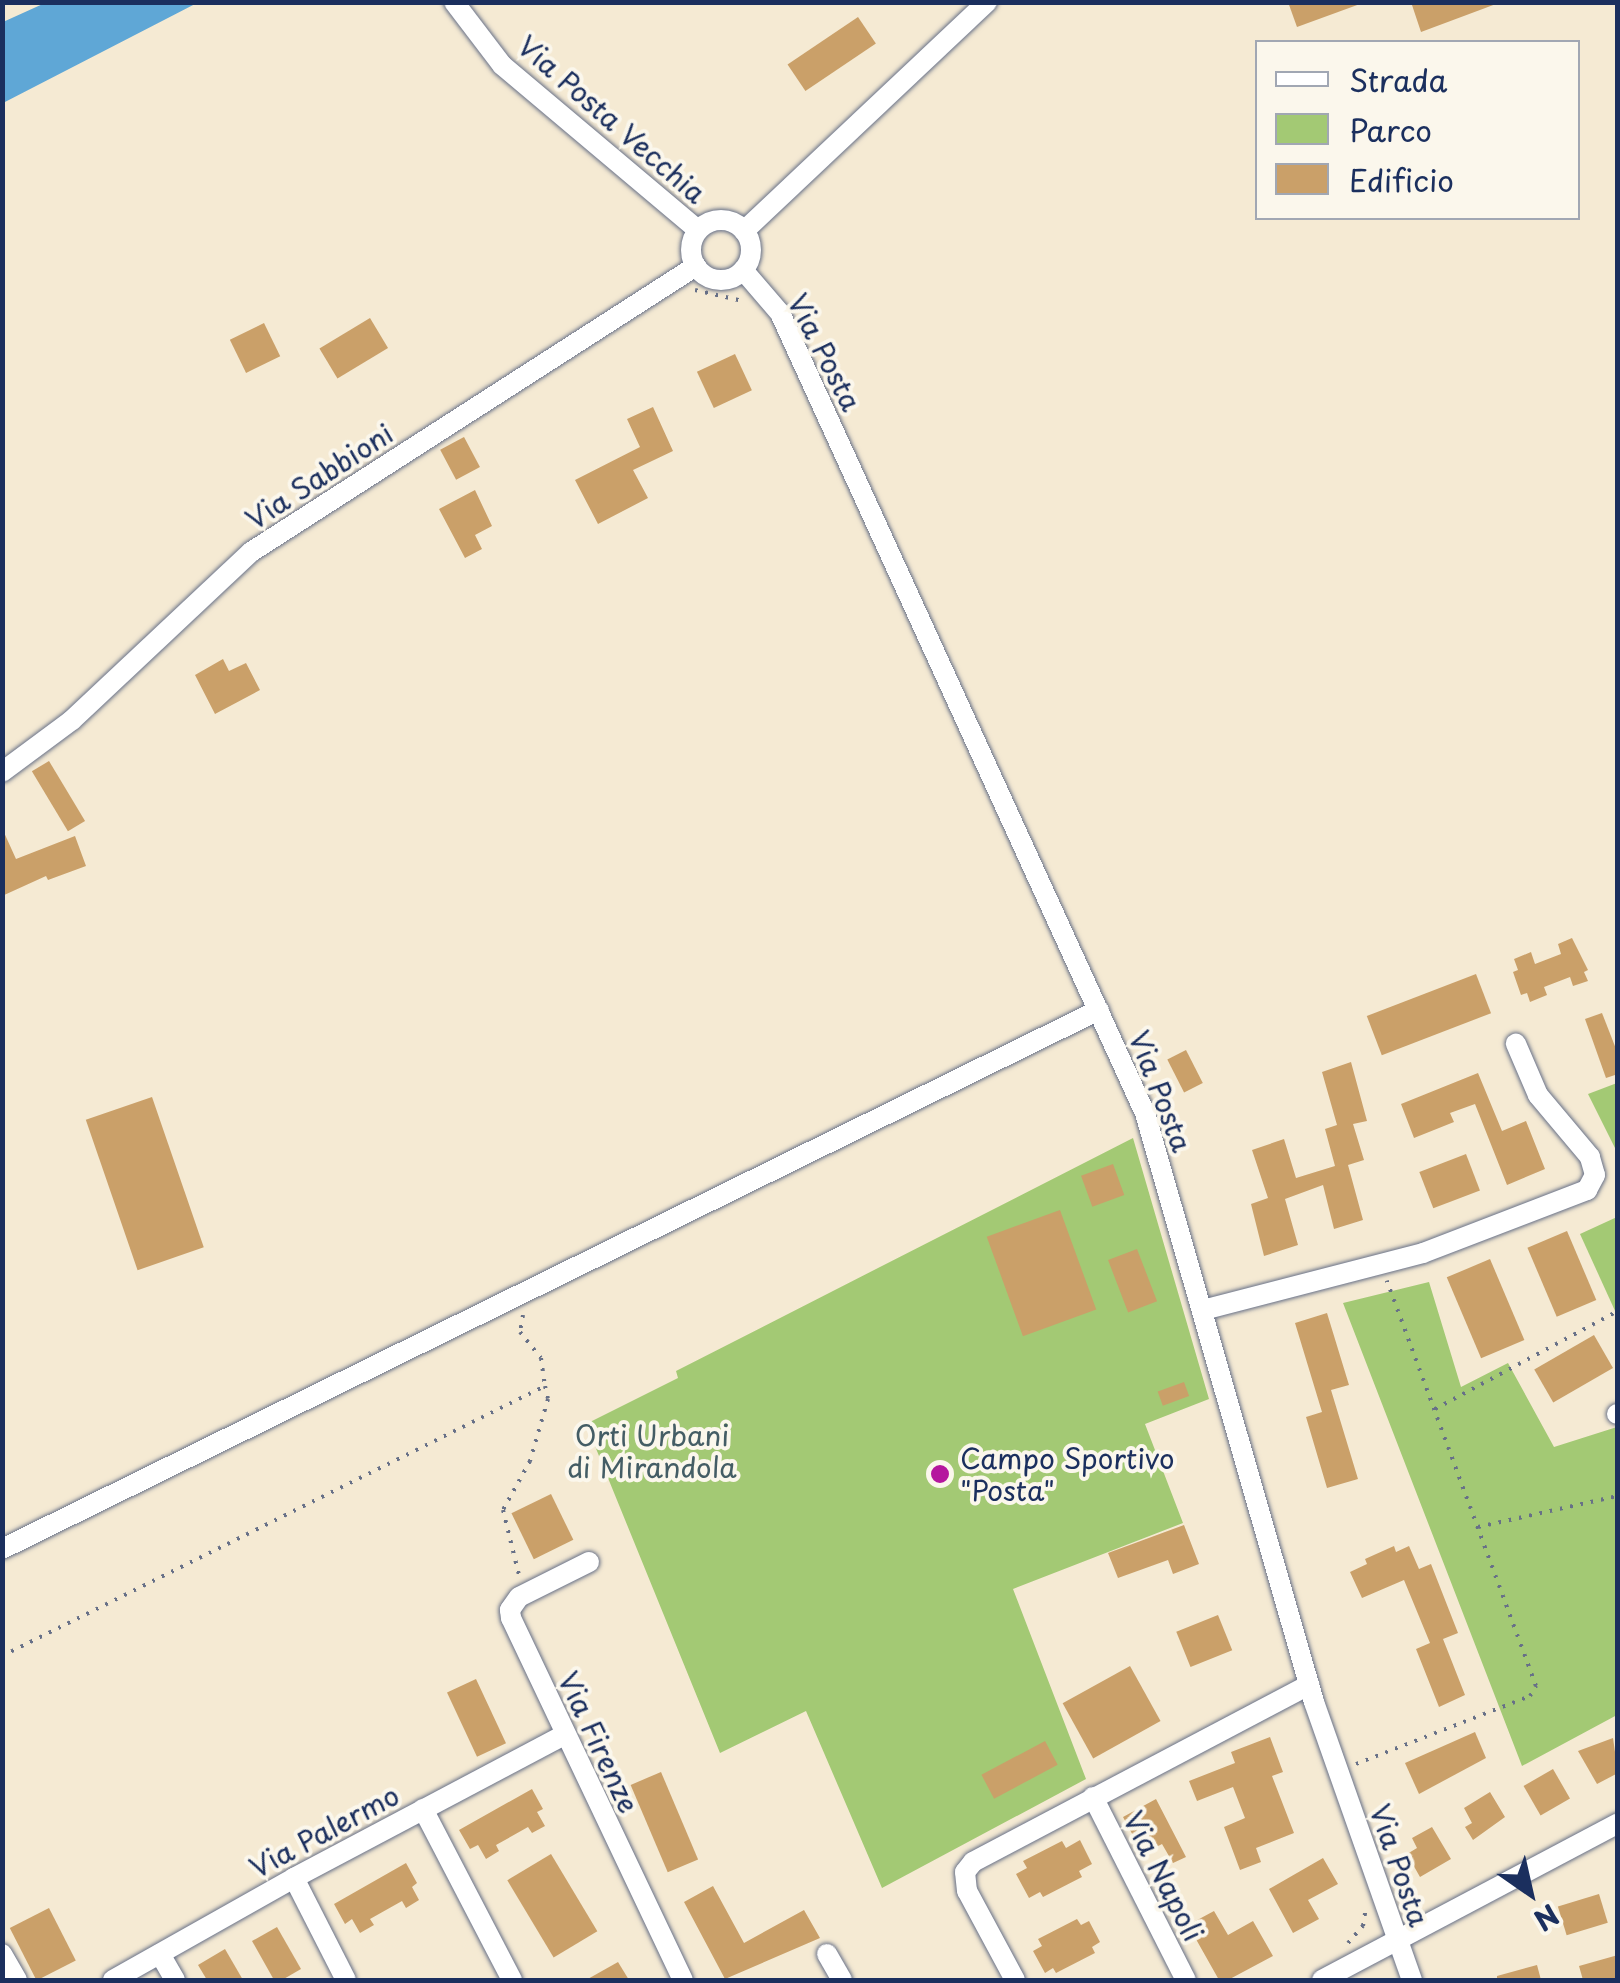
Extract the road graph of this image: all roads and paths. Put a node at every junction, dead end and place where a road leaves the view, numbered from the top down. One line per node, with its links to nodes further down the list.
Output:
1 (454, 2): 3 (street, Via Posta Vecchia)
2 (988, 2): 4 (street)
3 (698, 230): 4 (street); 5 (street)
4 (744, 231): 6 (street)
5 (696, 266): 6 (street); 9 (street, Via Sabbioni)
6 (742, 270): 10 (street, Via Posta)
7 (688, 291): 8 (path)
8 (750, 306)
9 (2, 772)
10 (1099, 1010): 13 (street); 14 (street, Via Posta)
11 (1516, 1044): 12 (street)
12 (1381, 1264): 14 (street); 17 (path)
13 (520, 1297): 16 (path); 20 (street)
14 (1202, 1310): 24 (street, Via Posta)
15 (1618, 1311): 17 (path)
16 (545, 1386): 22 (path); 23 (path)
17 (1434, 1409): 19 (path)
18 (1618, 1496): 19 (path)
19 (1478, 1527): 26 (path)
20 (2, 1549)
21 (589, 1562): 22 (street)
22 (528, 1592): 25 (street, Via Firenze)
23 (2, 1656)
24 (1309, 1685): 26 (street, Via Posta); 27 (street)
25 (564, 1735): 28 (street, Via Palermo); 42 (street, Via Firenze)
26 (1338, 1771): 32 (street, Via Posta)
27 (1093, 1797): 44 (street); 45 (street, Via Napoli)
28 (423, 1809): 30 (street, Via Palermo); 41 (street)
29 (1618, 1823): 32 (street)
30 (294, 1878): 35 (street, Via Palermo); 40 (street)
31 (1366, 1904): 33 (path)
32 (1398, 1941): 46 (street); 47 (street, Via Posta)
33 (1337, 1951)
34 (2, 1954): 37 (street)
35 (160, 1954): 38 (street, Via Palermo); 39 (street)
36 (828, 1954): 43 (street)
37 (17, 1980)
38 (113, 1980)
39 (174, 1980)
40 (346, 1980)
41 (512, 1980)
42 (683, 1980)
43 (842, 1980)
44 (1015, 1980)
45 (1186, 1980)
46 (1322, 1980)
47 (1412, 1980)

